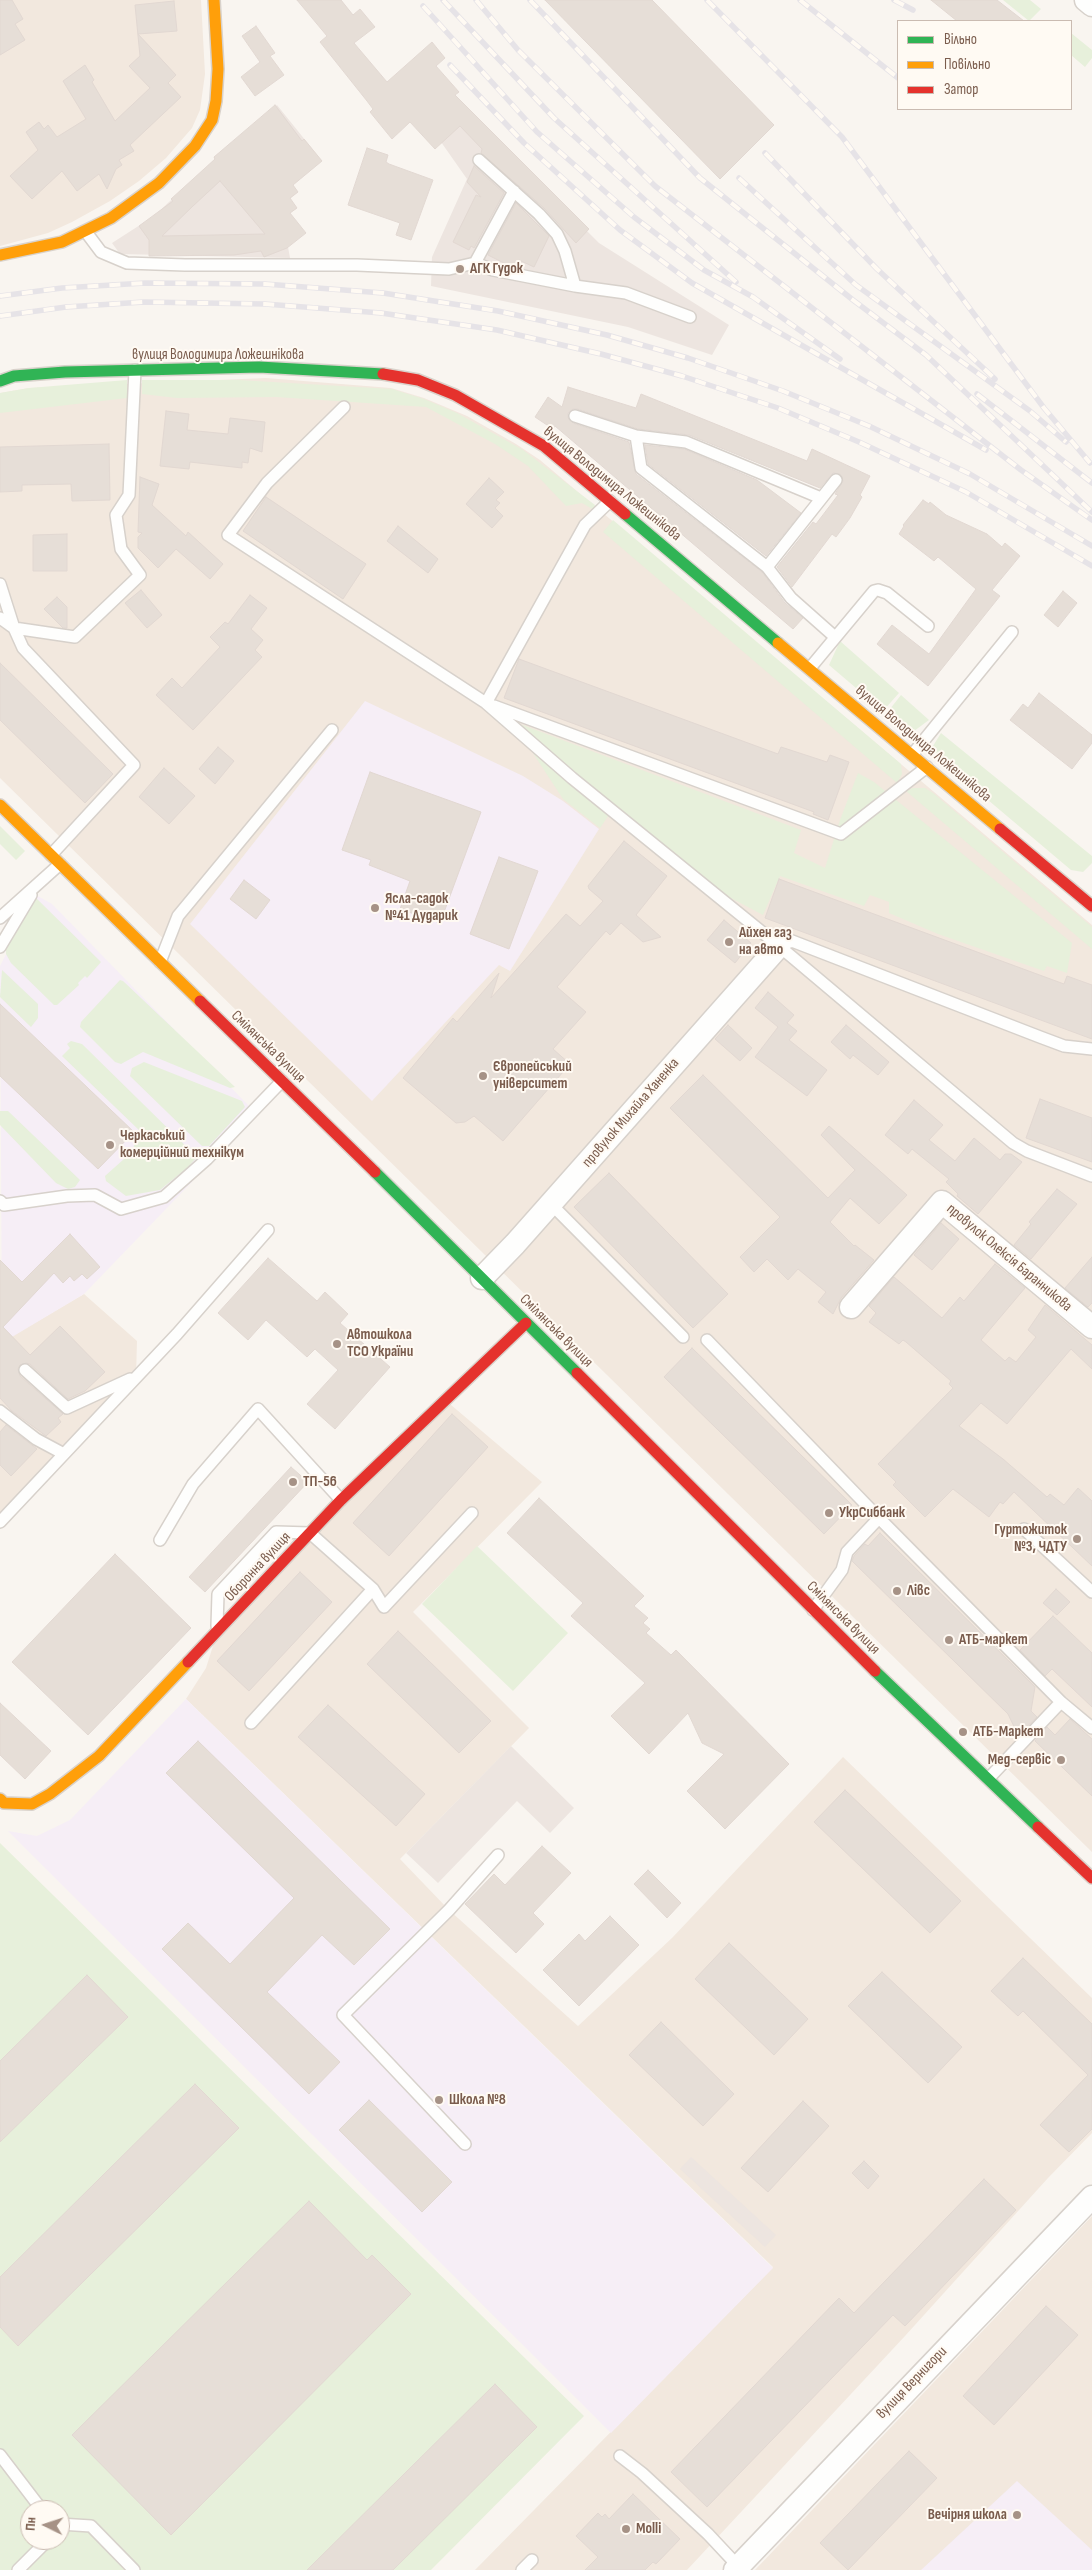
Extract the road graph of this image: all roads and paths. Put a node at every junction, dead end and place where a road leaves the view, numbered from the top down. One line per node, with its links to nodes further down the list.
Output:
1 (214, 0): 6 (street)
2 (1086, 0): 3 (street)
3 (1092, 5)
4 (479, 160): 5 (lane)
5 (514, 191): 8 (lane); 9 (lane)
6 (86, 232): 7 (street); 8 (lane)
7 (0, 255)
8 (475, 263): 9 (lane)
9 (575, 286): 10 (lane)
10 (690, 317)
11 (134, 370): 12 (street, вулиця Володимира Ложешнікова); 18 (street, вулиця Володимира Ложешнікова); 23 (lane)
12 (0, 382)
13 (344, 407): 27 (lane)
14 (575, 416): 15 (lane)
15 (636, 436): 17 (lane); 19 (lane)
16 (836, 480): 17 (lane)
17 (821, 498): 19 (lane)
18 (611, 500): 26 (street, вулиця Володимира Ложешнікова); 27 (lane)
19 (767, 567): 25 (lane)
20 (0, 584): 23 (lane)
21 (0, 618): 23 (lane)
22 (928, 626): 25 (lane)
23 (14, 628): 32 (lane)
24 (1012, 632): 29 (lane)
25 (835, 638): 26 (lane)
26 (810, 668): 29 (street, вулиця Володимира Ложешнікова)
27 (486, 703): 30 (lane); 37 (lane)
28 (332, 730): 39 (lane)
29 (912, 755): 30 (street, вулиця Володимира Ложешнікова)
30 (927, 767): 35 (street, вулиця Володимира Ложешнікова)
31 (0, 805): 32 (street, Смілянська вулиця)
32 (51, 855): 33 (street, Смілянська вулиця)
33 (60, 864): 34 (lane); 39 (street, Смілянська вулиця)
34 (38, 885): 36 (lane); 38 (lane)
35 (1092, 906)
36 (0, 918)
37 (778, 946): 40 (lane); 42 (lane); 44 (street, провулок Михайла Ханенка)
38 (0, 948)
39 (160, 962): 41 (street, Смілянська вулиця)
40 (1092, 1049)
41 (282, 1081): 43 (lane); 46 (street, Смілянська вулиця)
42 (1092, 1176)
43 (0, 1201)
44 (551, 1204): 46 (street, провулок Михайла Ханенка); 50 (lane)
45 (268, 1230): 53 (lane)
46 (482, 1278): 48 (street, Смілянська вулиця)
47 (851, 1307): 49 (street, провулок Олексія Баранникова)
48 (526, 1323): 56 (street, Оборонна вулиця); 65 (street, Смілянська вулиця)
49 (1092, 1327)
50 (683, 1337)
51 (707, 1340): 58 (lane)
52 (25, 1370): 53 (lane)
53 (136, 1376): 55 (lane)
54 (0, 1411): 55 (lane)
55 (64, 1454): 59 (lane)
56 (341, 1500): 61 (street, Оборонна вулиця); 62 (lane)
57 (472, 1513): 63 (lane)
58 (879, 1518): 65 (lane); 67 (lane)
59 (0, 1522)
60 (1024, 1529): 64 (lane)
61 (310, 1534): 63 (lane); 66 (street, Оборонна вулиця); 66 (lane)
62 (160, 1540)
63 (373, 1589): 68 (lane)
64 (1092, 1592)
65 (813, 1610): 70 (street, Смілянська вулиця)
66 (217, 1633): 71 (street, Оборонна вулиця)
67 (1062, 1702): 69 (lane); 70 (lane)
68 (251, 1723)
69 (1092, 1728)
70 (989, 1778): 73 (street, Смілянська вулиця)
71 (0, 1800)
72 (498, 1855): 74 (lane)
73 (1092, 1878)
74 (465, 2144)
75 (1092, 2197): 82 (street, вулиця Вернигори)
76 (0, 2455): 78 (lane)
77 (620, 2456): 82 (lane)
78 (34, 2500)
79 (70, 2525): 84 (lane)
80 (38, 2550): 83 (lane)
81 (532, 2560): 85 (lane)
82 (737, 2568)
83 (18, 2570)
84 (134, 2570)
85 (522, 2570)

